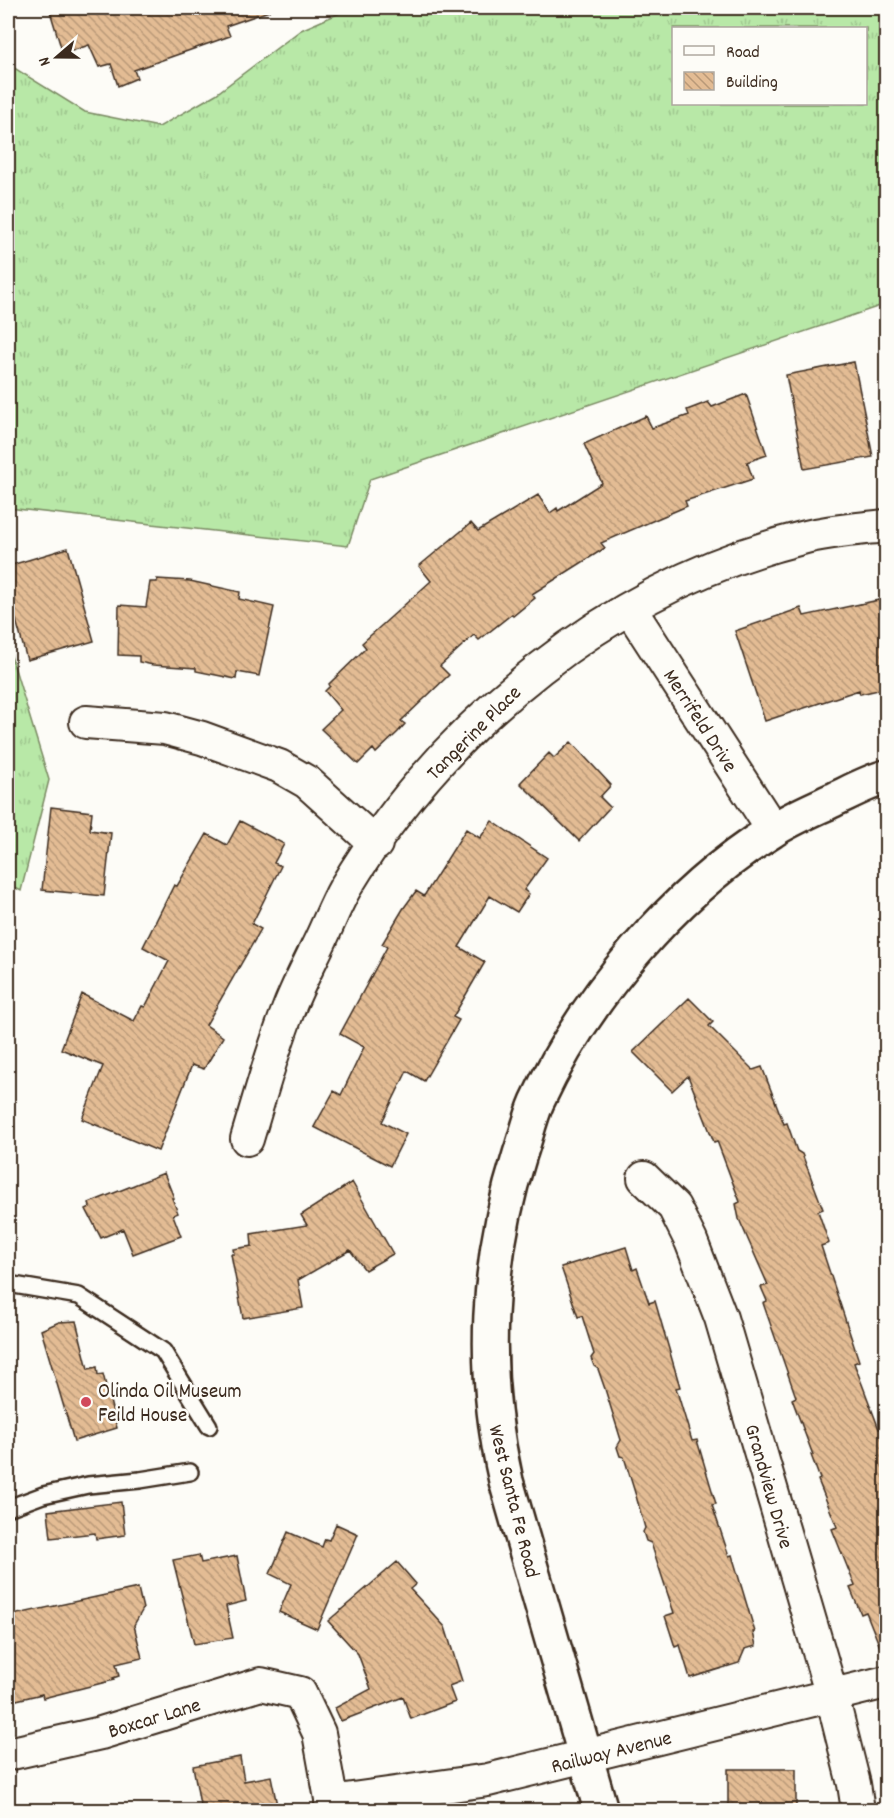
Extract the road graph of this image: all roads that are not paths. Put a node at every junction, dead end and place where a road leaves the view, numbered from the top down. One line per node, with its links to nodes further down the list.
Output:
1 (886, 526): 2 (street, Tangerine Place)
2 (630, 609): 5 (street, Merrifeld Drive); 6 (street, Tangerine Place)
3 (86, 722): 6 (street)
4 (886, 777): 5 (street, West Santa Fe Road)
5 (773, 830): 16 (street, West Santa Fe Road)
6 (376, 844): 7 (street, Tangerine Place)
7 (247, 1139)
8 (644, 1178): 14 (street, Grandview Drive)
9 (8, 1284): 10 (lane)
10 (209, 1426)
11 (190, 1472): 12 (lane)
12 (8, 1508)
13 (886, 1682): 14 (street, Railway Avenue)
14 (831, 1696): 16 (street, Railway Avenue); 19 (street, Grandview Drive)
15 (8, 1754): 17 (street, Boxcar Lane)
16 (587, 1758): 17 (street, Railway Avenue); 18 (street, West Santa Fe Road)
17 (332, 1806)
18 (601, 1810)
19 (858, 1810)

